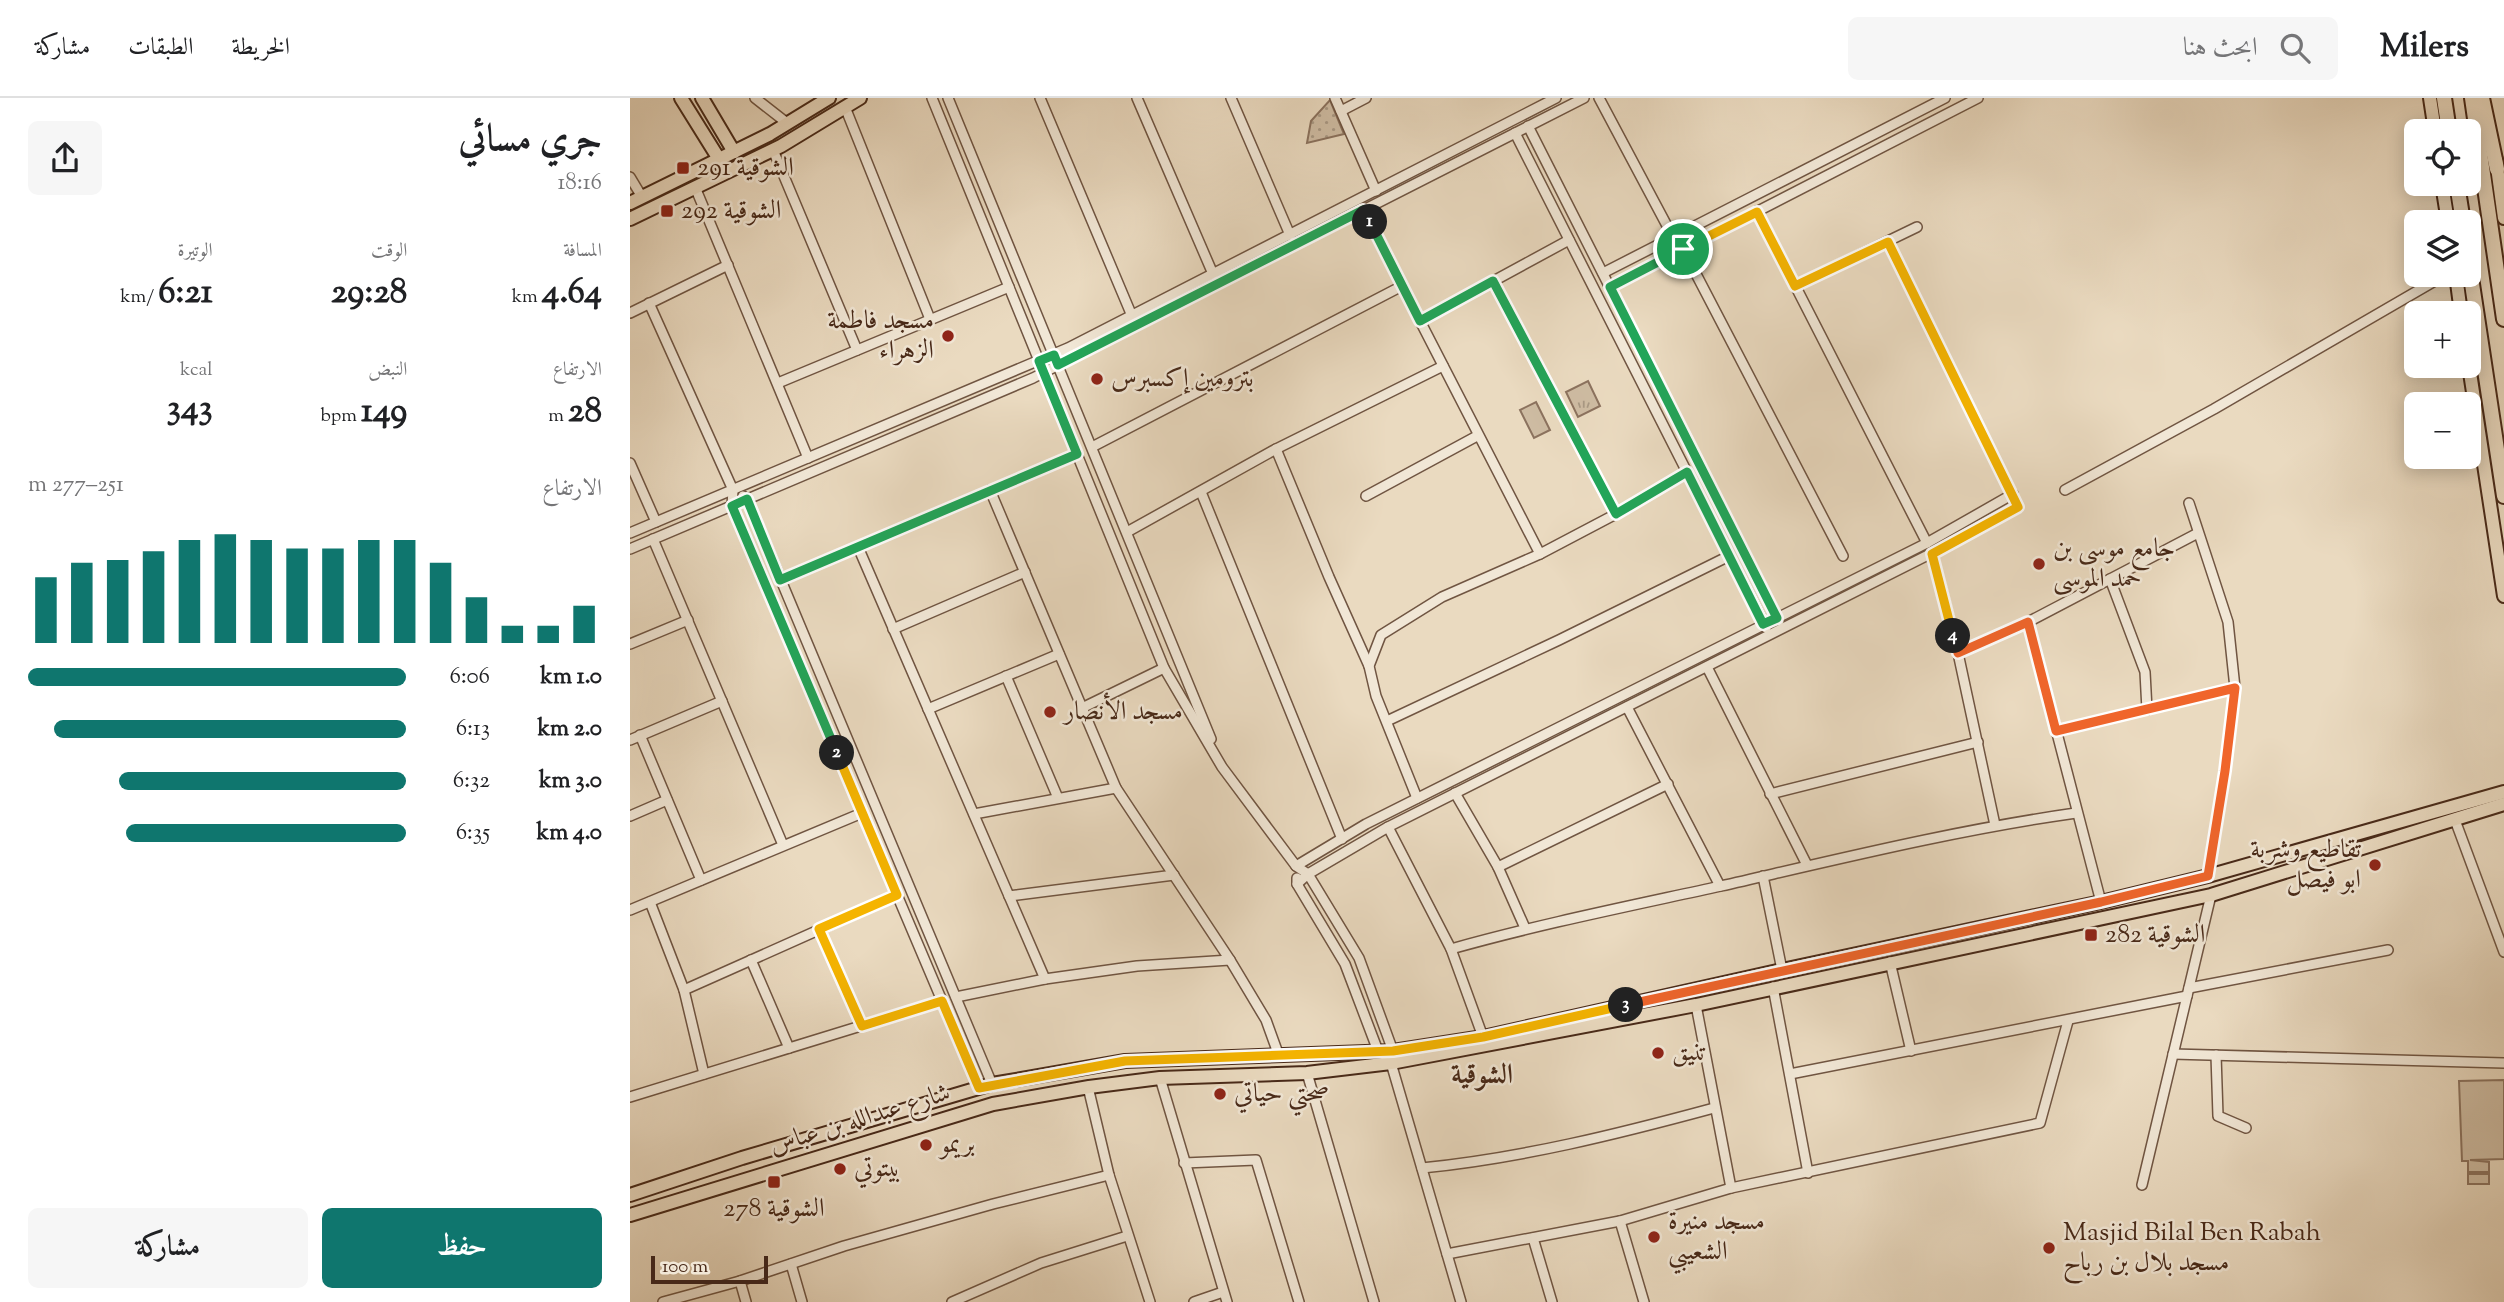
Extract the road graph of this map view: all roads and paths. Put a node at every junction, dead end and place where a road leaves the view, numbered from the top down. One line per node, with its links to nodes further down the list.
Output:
1 (681, 98): 31 (main road)
2 (702, 98): 29 (main road)
3 (755, 98): 27 (street)
4 (829, 98): 27 (main road)
5 (860, 98): 23 (main road)
6 (932, 98): 57 (street)
7 (948, 98): 68 (street)
8 (1040, 98): 63 (street)
9 (1137, 98): 53 (street)
10 (1231, 98): 46 (street)
11 (1335, 98): 24 (street)
12 (1366, 98): 24 (street)
13 (1556, 98): 38 (street)
14 (1584, 98): 28 (street)
15 (1599, 98): 47 (street)
16 (1945, 98): 47 (street)
17 (1978, 98): 42 (street)
18 (2430, 98): 25 (main road)
19 (2444, 98): 26 (highway)
20 (2472, 98): 65 (highway)
21 (2482, 98): 35 (highway)
22 (2490, 98): 35 (main road)
23 (845, 107): 32 (main road); 64 (street)
24 (1341, 111): 38 (street)
25 (2433, 119)
26 (2447, 119)
27 (787, 123): 33 (main road)
28 (1528, 126): 30 (street); 52 (street)
29 (720, 128): 31 (street); 33 (main road)
30 (1515, 133): 41 (street); 48 (street)
31 (706, 139): 34 (main road)
32 (773, 150): 37 (main road); 67 (street)
33 (734, 152): 34 (main road)
34 (719, 159): 39 (main road)
35 (2497, 169): 43 (main road)
36 (630, 177): 39 (street)
37 (695, 187): 44 (main road); 51 (street)
38 (1376, 191): 46 (street)
39 (642, 197): 40 (main road)
40 (630, 203)
41 (1363, 210): 55 (street); 70 (street)
42 (1757, 212): 50 (street); 56 (street)
43 (2504, 218)
44 (630, 219)
45 (1917, 227): 49 (street)
46 (1290, 235): 53 (street)
47 (1673, 237): 52 (street)
48 (1569, 240): 54 (street); 81 (street)
49 (1888, 242): 56 (street); 86 (street)
50 (1683, 249): 58 (street); 104 (street)
51 (728, 265): 61 (street); 74 (street)
52 (1603, 273): 58 (street)
53 (1213, 274): 63 (street)
54 (1493, 281): 66 (street); 92 (street)
55 (1402, 285): 66 (street); 76 (street)
56 (1795, 286): 98 (street)
57 (1009, 287): 64 (street); 69 (street)
58 (1610, 287): 109 (street)
59 (2424, 287): 84 (street)
60 (2472, 287): 88 (highway)
61 (649, 303): 62 (street); 82 (street)
62 (630, 313)
63 (1132, 316): 68 (street)
64 (930, 319): 67 (street)
65 (2504, 319)
66 (1420, 321): 71 (street)
67 (857, 350): 74 (street)
68 (1054, 355): 69 (street); 70 (street)
69 (1039, 361): 72 (street); 79 (street)
70 (1058, 365): 72 (street); 76 (street)
71 (1443, 366): 75 (street); 77 (street)
72 (1044, 373): 78 (street); 89 (street)
73 (2471, 378): 108 (main road)
74 (778, 383): 79 (street)
75 (1477, 436): 87 (street); 101 (street)
76 (1092, 447): 94 (street)
77 (1276, 449): 85 (street); 119 (street)
78 (1077, 454): 83 (street); 121 (street)
79 (808, 458): 82 (street)
80 (630, 463): 93 (street)
81 (1687, 472): 92 (street); 103 (street)
82 (733, 490): 89 (street); 91 (street); 93 (street)
83 (990, 490): 99 (street); 105 (street)
84 (2065, 490)
85 (1201, 492): 94 (street); 151 (street)
86 (2013, 494): 98 (street); 102 (street)
87 (1366, 496)
88 (2504, 496)
89 (747, 499): 91 (street); 107 (street)
90 (2189, 503): 96 (street)
91 (732, 506): 97 (street); 144 (street)
92 (1616, 514): 101 (street)
93 (656, 522): 95 (street)
94 (1127, 532): 134 (street)
95 (630, 533)
96 (2198, 533): 106 (street); 123 (street)
97 (653, 539): 100 (street); 110 (street)
98 (1927, 542): 109 (street)
99 (858, 547): 107 (street); 113 (street)
100 (630, 549)
101 (1540, 554): 119 (street)
102 (1932, 554): 114 (street); 117 (street)
103 (1729, 556): 112 (street); 129 (street)
104 (1843, 556)
105 (1025, 572): 113 (street); 118 (street)
106 (2110, 579): 111 (street); 128 (street)
107 (780, 580): 182 (street)
108 (2504, 596)
109 (1777, 618): 112 (street); 114 (street)
110 (688, 620): 116 (street); 124 (street)
111 (2028, 622): 117 (street); 130 (street)
112 (1763, 624): 115 (street); 141 (street)
113 (893, 629): 127 (street)
114 (1783, 629): 115 (street)
115 (1770, 635): 120 (street)
116 (630, 644)
117 (1958, 653): 133 (street)
118 (1059, 654): 122 (street); 126 (street)
119 (1369, 666): 129 (street)
120 (1707, 667): 125 (street); 139 (street)
121 (1164, 668): 126 (street); 134 (street)
122 (1006, 676): 127 (street); 140 (street)
123 (2235, 688): 128 (street); 159 (street)
124 (722, 701): 131 (street); 152 (street)
125 (1627, 707): 135 (street); 138 (street)
126 (1082, 708): 136 (street)
127 (928, 709): 146 (street)
128 (2147, 710): 130 (street)
129 (1387, 721): 141 (street)
130 (2056, 731): 145 (street)
131 (640, 736): 132 (street); 142 (street)
132 (630, 740)
133 (1978, 742): 139 (street); 149 (street)
134 (1222, 767): 154 (street)
135 (1668, 784): 155 (street); 162 (street)
136 (1116, 788): 140 (street); 157 (street)
137 (2504, 792): 159 (main road, شارع عبدالله بن عباس)
138 (1455, 793): 150 (street); 155 (street)
139 (1770, 794): 153 (street)
140 (1058, 799): 146 (street)
141 (1417, 799): 151 (street)
142 (667, 800): 147 (street); 160 (street)
143 (2504, 804): 148 (main road, شارع عبدالله بن عباس)
144 (862, 813): 152 (street); 163 (street)
145 (2076, 813): 149 (street); 167 (street)
146 (974, 814): 165 (street)
147 (630, 816)
148 (2455, 820): 164 (main road, شارع عبدالله بن عباس); 173 (street)
149 (1995, 825): 153 (street)
150 (1388, 827): 156 (street); 171 (street)
151 (1342, 839): 154 (street)
152 (783, 845): 160 (street)
153 (1807, 865): 158 (street)
154 (1296, 866): 156 (street); 161 (street)
155 (1498, 867): 169 (street)
156 (1308, 874): 161 (street); 194 (street)
157 (1174, 875): 165 (street); 175 (street)
158 (1763, 876): 162 (street); 177 (street)
159 (2208, 876): 167 (main road, شارع عبدالله بن عباس)
160 (701, 880): 166 (street)
161 (1297, 884): 189 (street)
162 (1720, 886): 169 (street)
163 (897, 895): 170 (street); 183 (street)
164 (2210, 895): 176 (main road, شارع عبدالله بن عباس); 181 (street)
165 (1009, 897): 178 (street)
166 (650, 902): 168 (street); 180 (street)
167 (2101, 902): 177 (main road, شارع عبدالله بن عباس)
168 (630, 910)
169 (1525, 928): 171 (street)
170 (819, 929): 174 (street); 186 (street)
171 (1451, 949): 187 (street)
172 (2388, 950): 181 (street)
173 (2504, 952)
174 (751, 960): 180 (street); 188 (street)
175 (1230, 960): 178 (street); 193 (street)
176 (1890, 962): 179 (main road, شارع عبدالله بن عباس); 190 (street)
177 (1782, 970): 187 (main road, شارع عبدالله بن عباس)
178 (1045, 979): 182 (street)
179 (1773, 987): 184 (main road, شارع عبدالله بن عباس); 198 (street)
180 (684, 990): 197 (street)
181 (2188, 992): 185 (street); 191 (street)
182 (956, 996): 200 (street)
183 (942, 1001): 186 (street); 202 (street)
184 (1696, 1005): 194 (main road, شارع عبدالله بن عباس); 204 (street)
185 (2068, 1021): 190 (street); 208 (street)
186 (862, 1026): 188 (street)
187 (1483, 1037): 194 (main road, شارع عبدالله بن عباس)
188 (789, 1048): 197 (street)
189 (1378, 1051): 193 (main road, شارع عبدالله بن عباس); 194 (main road, شارع عبدالله بن عباس)
190 (1911, 1051): 198 (street)
191 (2173, 1054): 192 (street); 210 (street)
192 (2216, 1055): 195 (street); 205 (street)
193 (1279, 1056): 200 (main road, شارع عبدالله بن عباس)
194 (1392, 1057): 196 (main road, شارع عبدالله بن عباس); 207 (street)
195 (2504, 1063)
196 (1307, 1073): 199 (main road, شارع عبدالله بن عباس); 229 (street)
197 (704, 1074): 203 (street)
198 (1790, 1074): 208 (street)
199 (1160, 1078): 201 (main road, شارع عبدالله بن عباس); 206 (street)
200 (992, 1084): 202 (main road, شارع عبدالله بن عباس)
201 (1088, 1087): 209 (street); 213 (main road, شارع عبدالله بن عباس)
202 (979, 1088): 212 (main road, شارع عبدالله بن عباس)
203 (630, 1097)
204 (1714, 1108): 207 (street); 211 (street)
205 (2246, 1128)
206 (1184, 1163): 220 (street); 228 (street)
207 (1422, 1168): 217 (street)
208 (1808, 1173): 211 (street)
209 (1109, 1175): 215 (street); 218 (street)
210 (2142, 1185)
211 (1731, 1188): 214 (street)
212 (630, 1195)
213 (630, 1215)
214 (1620, 1220): 216 (street); 232 (street)
215 (1127, 1236): 224 (street); 225 (street)
216 (1533, 1238): 217 (street); 231 (street)
217 (1447, 1254): 230 (street)
218 (791, 1264): 219 (street); 223 (street)
219 (740, 1281): 221 (street); 222 (street)
220 (1223, 1292): 226 (street); 227 (street)
221 (664, 1302)
222 (746, 1302)
223 (802, 1302)
224 (952, 1302)
225 (1150, 1302)
226 (1194, 1302)
227 (1227, 1302)
228 (1299, 1302)
229 (1374, 1302)
230 (1461, 1302)
231 (1552, 1302)
232 (1644, 1302)

